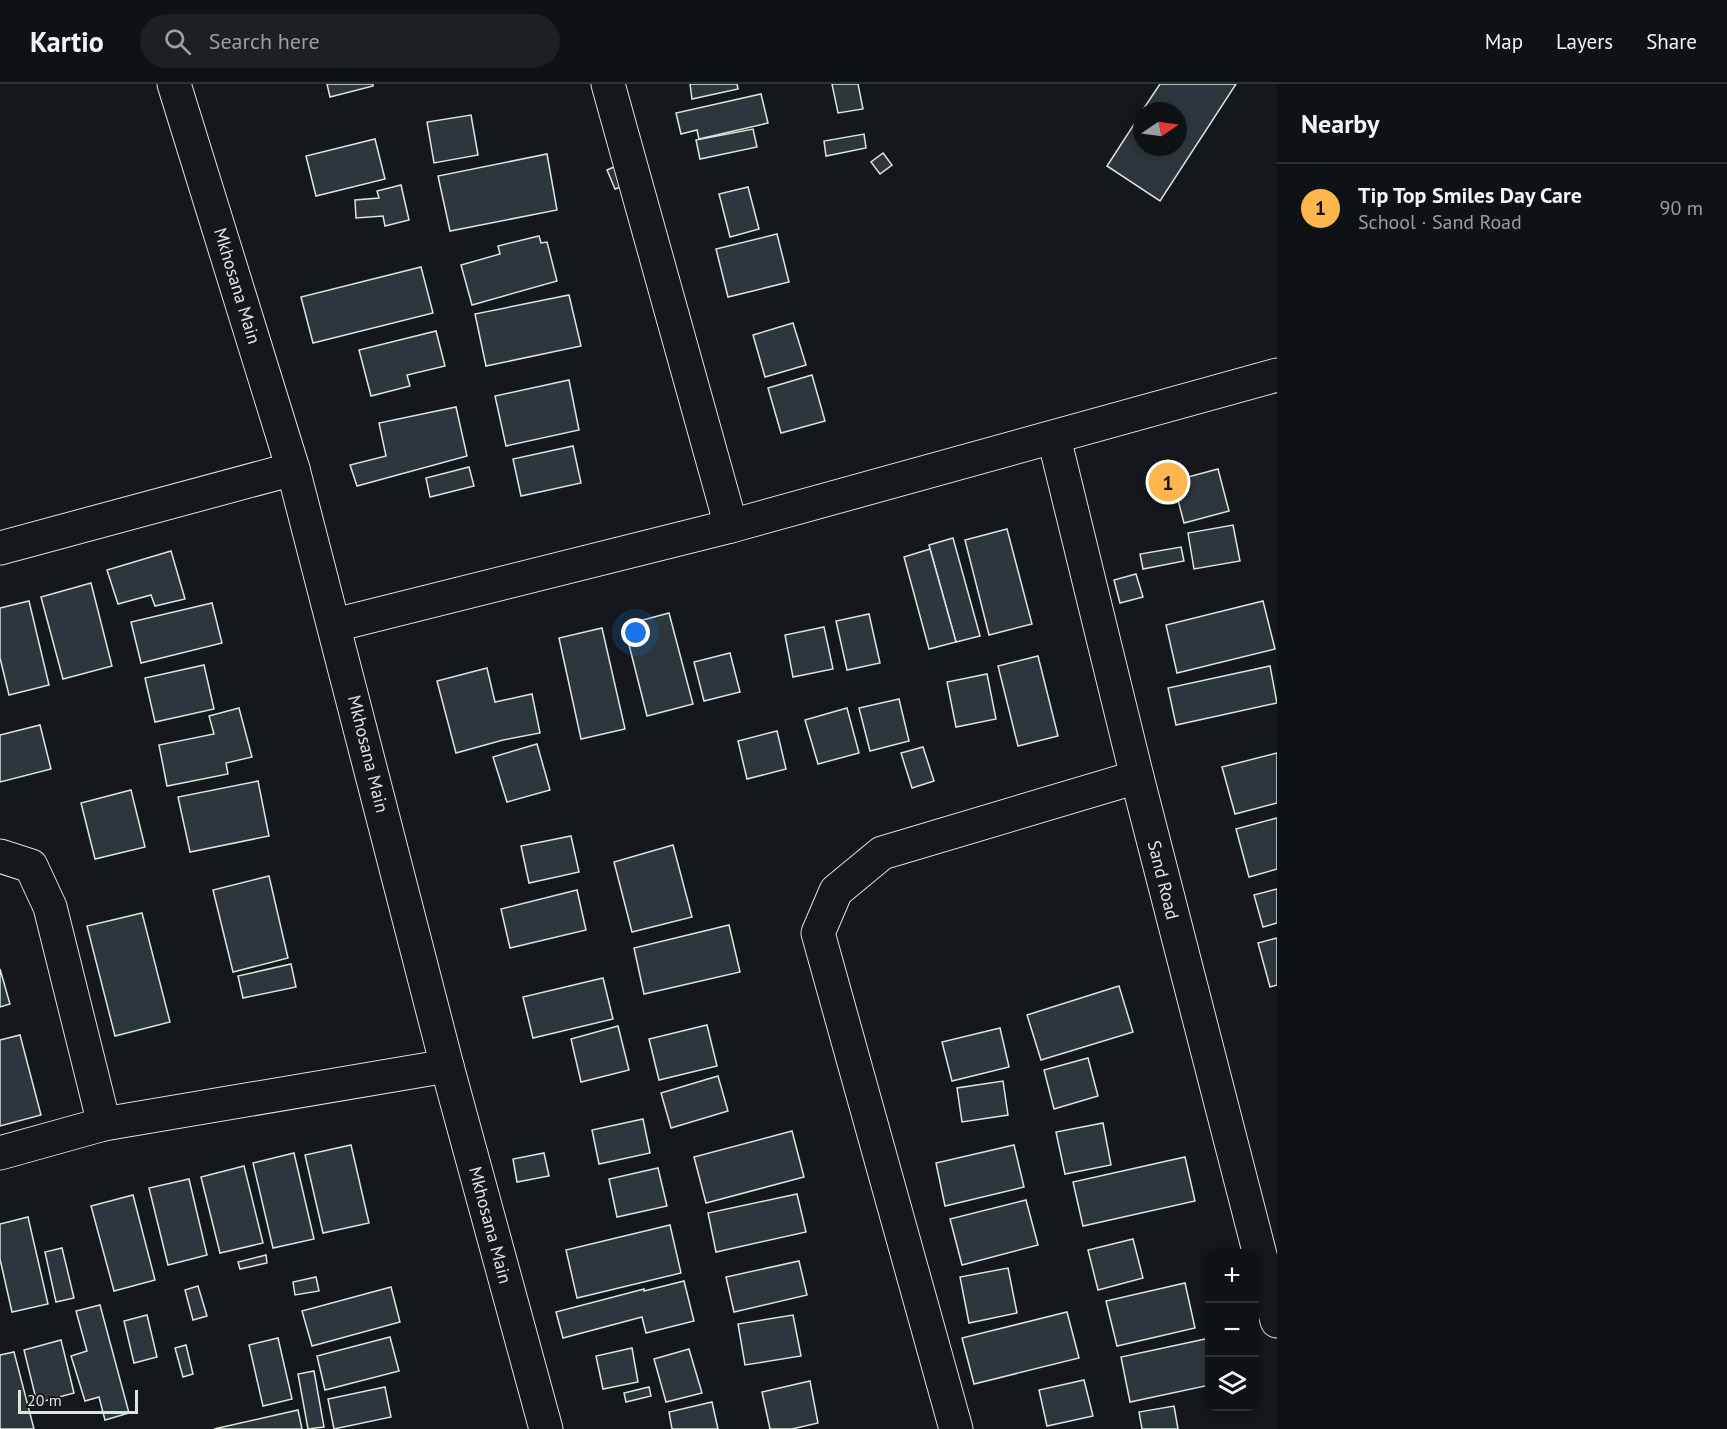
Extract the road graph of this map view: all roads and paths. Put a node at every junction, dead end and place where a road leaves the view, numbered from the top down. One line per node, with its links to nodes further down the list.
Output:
1 (174, 84): 5 (street, Mkhosana Main)
2 (608, 84): 6 (street)
3 (1277, 375): 4 (street)
4 (1054, 438): 6 (street); 9 (street, Sand Road)
5 (293, 469): 7 (street); 8 (street, Mkhosana Main)
6 (731, 526): 8 (street)
7 (0, 548)
8 (335, 625): 11 (street, Mkhosana Main)
9 (1137, 777): 14 (street, Sand Road); 16 (street)
10 (0, 856): 12 (street)
11 (447, 1066): 12 (street); 15 (street, Mkhosana Main)
12 (105, 1124): 13 (street)
13 (0, 1153)
14 (1277, 1321)
15 (546, 1429)
16 (956, 1429)

